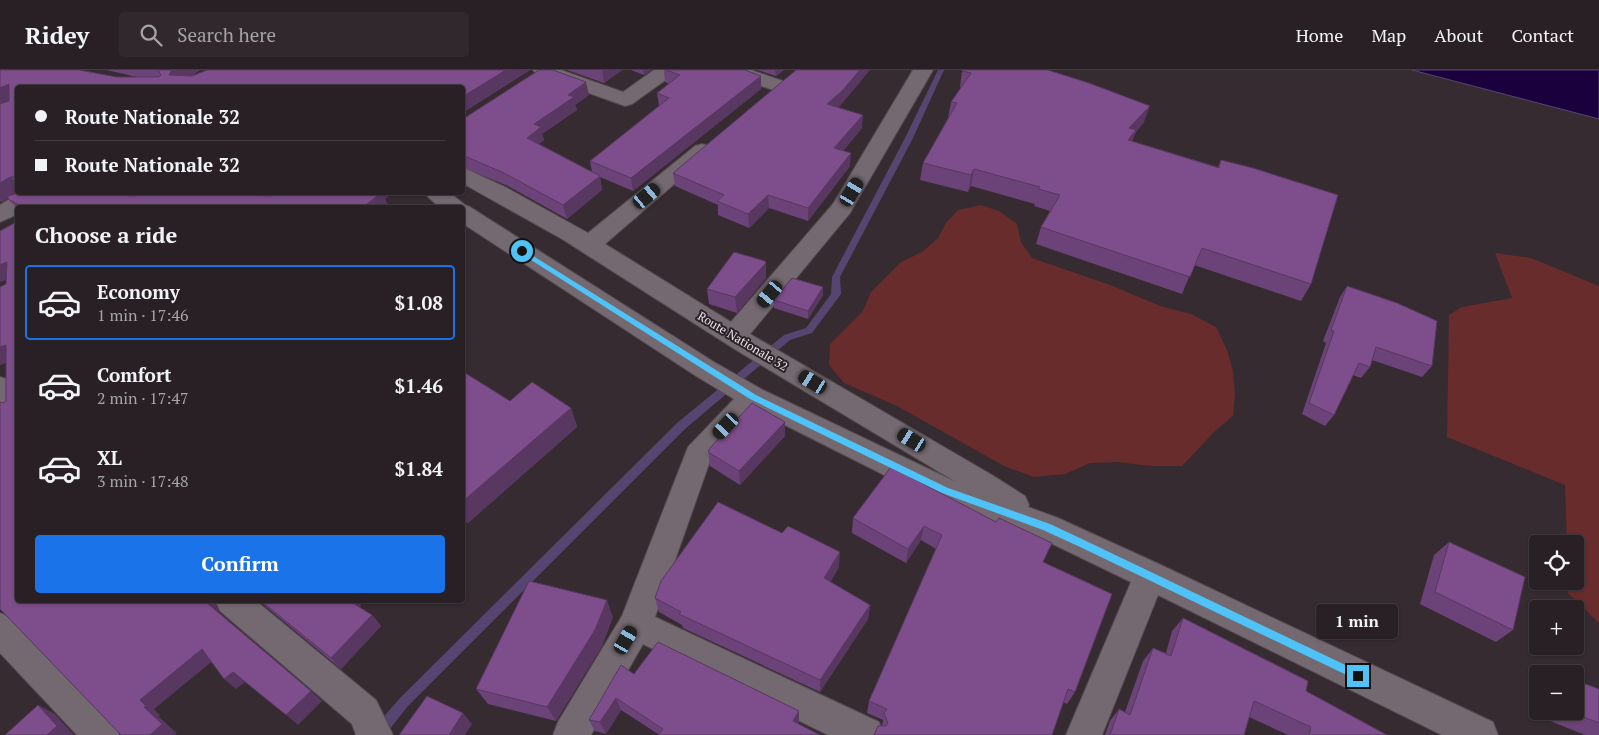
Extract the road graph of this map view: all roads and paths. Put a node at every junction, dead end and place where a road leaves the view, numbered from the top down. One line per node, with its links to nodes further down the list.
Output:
1 (667, 70): 4 (street)
2 (732, 70): 5 (street)
3 (924, 70): 14 (street)
4 (539, 74)
5 (778, 87)
6 (718, 137): 13 (street)
7 (465, 175): 13 (street, Route Nationale 32)
8 (34, 195): 10 (street)
9 (438, 195): 11 (street)
10 (19, 205)
11 (452, 205)
12 (465, 214): 18 (street, Route Nationale 32)
13 (589, 246): 14 (street, Route Nationale 32)
14 (739, 339): 20 (street, Route Nationale 32)
15 (15, 371): 16 (street)
16 (0, 379)
17 (0, 387): 19 (street)
18 (748, 394): 20 (street, Route Nationale 32); 23 (street)
19 (15, 400)
20 (1047, 527): 21 (street, Route Nationale 32)
21 (1150, 575): 29 (street); 30 (street, Route Nationale 32)
22 (234, 603): 25 (street)
23 (636, 624): 27 (street); 28 (street)
24 (0, 629): 26 (street)
25 (369, 723)
26 (100, 735)
27 (571, 735)
28 (866, 735)
29 (1084, 735)
30 (1480, 735)

